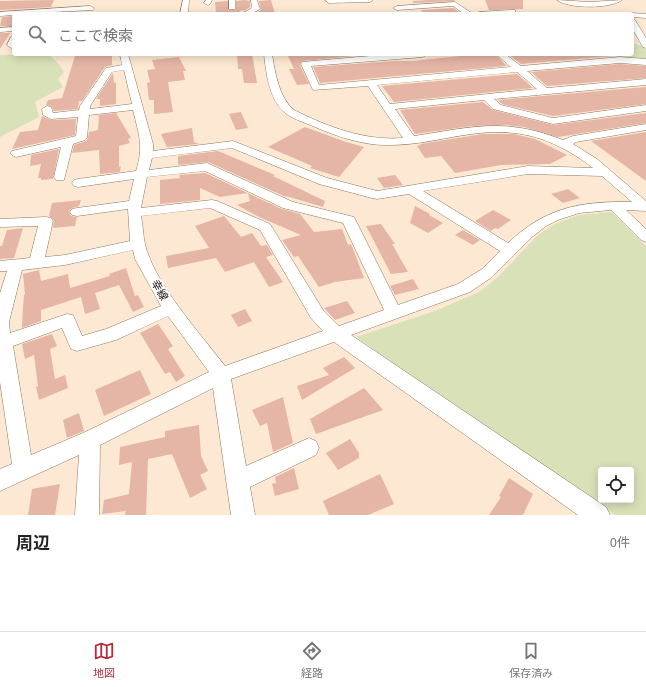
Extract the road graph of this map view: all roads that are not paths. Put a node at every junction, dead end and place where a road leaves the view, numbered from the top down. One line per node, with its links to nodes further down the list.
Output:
1 (75, 0): 8 (street)
2 (186, 0): 12 (street)
3 (254, 0): 13 (street)
4 (328, 0): 5 (street)
5 (370, 0)
6 (560, 0): 7 (street)
7 (619, 0)
8 (90, 8): 10 (street); 11 (street)
9 (512, 10): 16 (street)
10 (30, 12)
11 (97, 12)
12 (184, 12)
13 (248, 12)
14 (400, 12): 15 (street)
15 (466, 12)
16 (495, 12)
17 (12, 13): 18 (street)
18 (0, 14)
19 (634, 15): 20 (street)
20 (646, 16)
21 (634, 25): 23 (street)
22 (634, 26): 27 (street)
23 (646, 28)
24 (12, 29): 25 (street)
25 (0, 30)
26 (634, 42): 27 (street)
27 (645, 43)
28 (268, 56): 44 (street)
29 (399, 56): 35 (street)
30 (502, 56): 33 (street)
31 (126, 60): 38 (street, 幸線); 42 (street)
32 (646, 62): 33 (street)
33 (518, 70): 35 (street); 36 (street)
34 (645, 82): 36 (street)
35 (371, 83): 39 (street)
36 (544, 91): 37 (street)
37 (486, 97): 39 (street); 40 (street)
38 (137, 106): 42 (street); 48 (street, 幸線)
39 (388, 107): 44 (street)
40 (646, 108)
41 (47, 109): 42 (street)
42 (83, 112): 45 (street)
43 (646, 127): 46 (street)
44 (410, 139): 46 (street)
45 (68, 142): 47 (street); 51 (street)
46 (564, 144): 49 (street)
47 (16, 153)
48 (147, 155): 50 (street, 幸線); 53 (street)
49 (604, 172): 53 (street); 54 (street)
50 (143, 174): 52 (street); 56 (street, 幸線); 65 (street)
51 (60, 177)
52 (78, 183)
53 (412, 190): 61 (street)
54 (643, 202): 55 (street)
55 (614, 206): 59 (street); 61 (street)
56 (135, 208): 57 (street); 60 (street, 幸線); 66 (street)
57 (77, 212)
58 (0, 223): 62 (street)
59 (646, 237)
60 (138, 244): 62 (street); 64 (street, 幸線)
61 (510, 250): 65 (street)
62 (36, 263): 63 (street)
63 (8, 265): 67 (street)
64 (171, 308): 67 (street); 68 (street, 幸線)
65 (394, 314): 66 (street)
66 (336, 335): 68 (street); 77 (street)
67 (3, 342): 69 (street)
68 (221, 375): 70 (street); 74 (street, 幸線)
69 (6, 395): 72 (street)
70 (90, 440): 72 (street); 75 (street)
71 (309, 448): 74 (street)
72 (23, 469): 73 (street)
73 (0, 480)
74 (238, 481): 76 (street, 幸線)
75 (87, 515)
76 (243, 515)
77 (598, 515)

